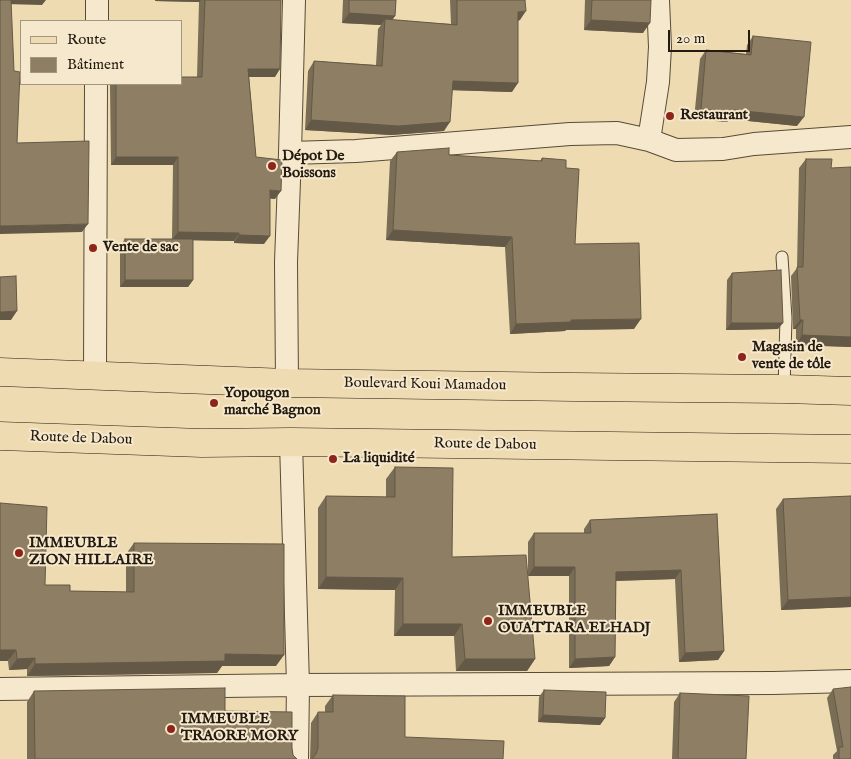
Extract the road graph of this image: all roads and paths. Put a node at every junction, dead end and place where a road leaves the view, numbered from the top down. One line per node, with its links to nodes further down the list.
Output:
1 (97, 0): 4 (street)
2 (294, 0): 8 (street)
3 (658, 0): 7 (street)
4 (97, 20)
5 (96, 85): 11 (street)
6 (851, 137): 7 (street)
7 (648, 140): 8 (street)
8 (290, 153): 12 (street)
9 (782, 256): 13 (lane)
10 (0, 372): 11 (main road, Boulevard Koui Mamadou)
11 (95, 375): 12 (main road, Boulevard Koui Mamadou)
12 (287, 383): 13 (main road, Boulevard Koui Mamadou)
13 (784, 389): 14 (main road, Boulevard Koui Mamadou)
14 (851, 391)
15 (0, 436): 16 (main road, Route de Dabou)
16 (292, 442): 17 (main road, Route de Dabou); 19 (street)
17 (846, 451)
18 (851, 681): 19 (street)
19 (298, 685): 20 (street); 21 (street)
20 (0, 689)
21 (297, 759)

